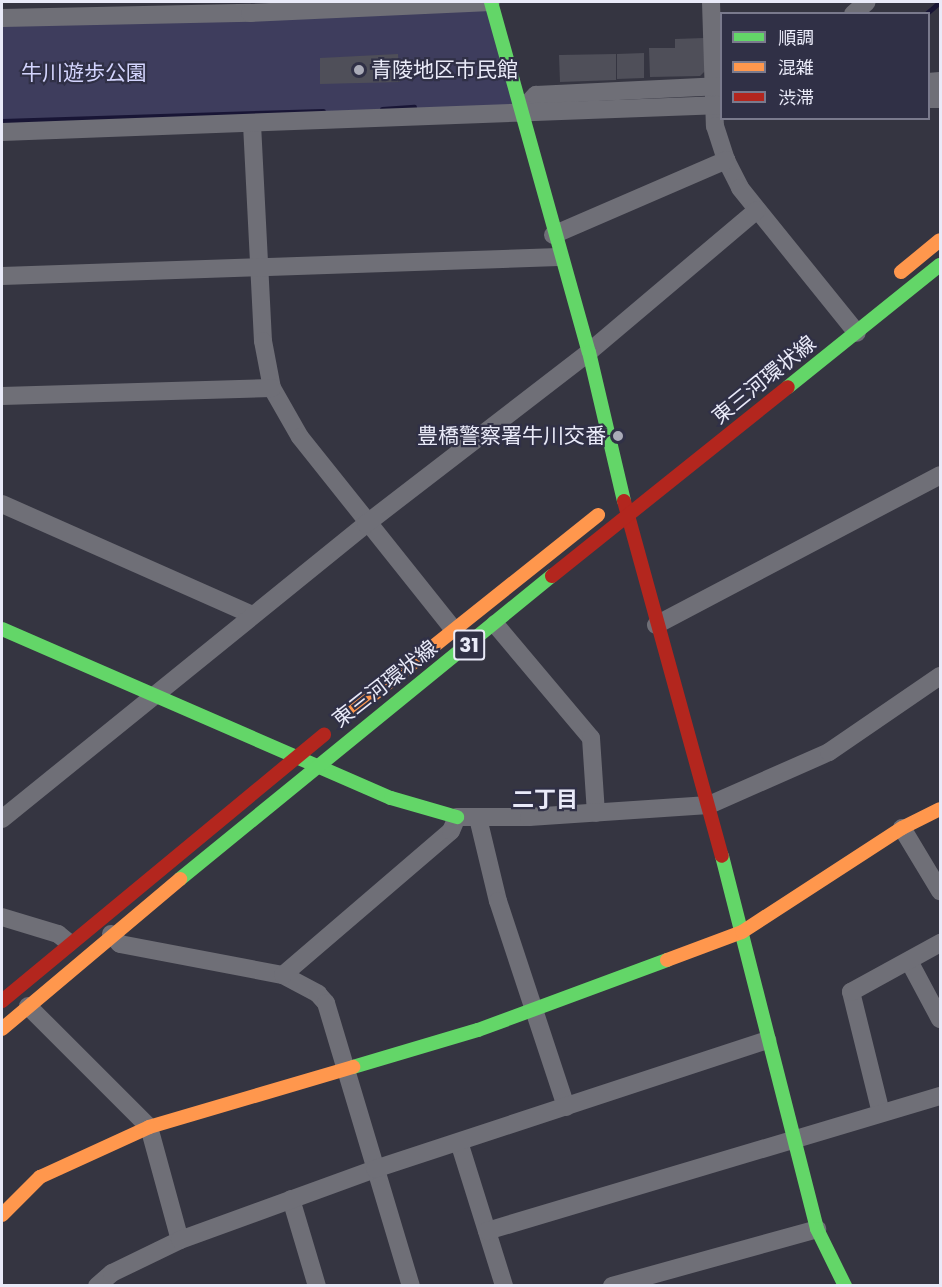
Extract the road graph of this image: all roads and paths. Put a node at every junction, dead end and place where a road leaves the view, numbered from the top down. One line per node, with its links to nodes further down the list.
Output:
1 (491, 2): 4 (street); 10 (street)
2 (711, 2): 7 (street)
3 (867, 2): 5 (street)
4 (250, 7): 6 (street)
5 (855, 12)
6 (2, 18)
7 (716, 25): 8 (street)
8 (718, 86): 9 (street); 10 (street)
9 (718, 105): 10 (street); 13 (street)
10 (519, 113): 11 (street); 15 (street)
11 (252, 124): 12 (street); 19 (street)
12 (2, 132)
13 (726, 160): 14 (street); 15 (street)
14 (757, 210): 22 (street); 23 (street)
15 (553, 235): 17 (street)
16 (940, 240): 21 (street)
17 (559, 257): 19 (street); 23 (street)
18 (940, 265): 22 (street, 東三河環状線 / 31)
19 (258, 268): 20 (street); 24 (street)
20 (2, 276)
21 (890, 281)
22 (857, 333): 30 (street, 東三河環状線 / 31)
23 (590, 352): 28 (street); 31 (street)
24 (272, 388): 25 (street); 31 (street)
25 (2, 396)
26 (940, 476): 34 (street)
27 (640, 482): 28 (street, 東三河環状線 / 31)
28 (622, 496): 30 (street); 36 (street, 東三河環状線 / 31)
29 (2, 504): 32 (street)
30 (627, 516): 33 (street, 東三河環状線 / 31); 34 (street)
31 (366, 524): 32 (street); 36 (street)
32 (253, 615): 38 (street)
33 (495, 624): 40 (street, 東三河環状線 / 31); 43 (street)
34 (656, 625): 41 (street)
35 (2, 629): 38 (street)
36 (454, 630): 39 (street, 東三河環状線 / 31)
37 (940, 676): 41 (street)
38 (159, 695): 39 (street); 46 (street)
39 (294, 758): 40 (street); 52 (street, 東三河環状線 / 31)
40 (315, 766): 44 (street); 51 (street, 東三河環状線 / 31)
41 (709, 805): 43 (street); 50 (street)
42 (940, 809): 47 (street)
43 (596, 813): 45 (street)
44 (457, 817): 45 (street); 55 (street)
45 (478, 818): 58 (street)
46 (2, 819)
47 (902, 828): 48 (street); 50 (street)
48 (940, 891)
49 (2, 917): 52 (street)
50 (742, 932): 58 (street); 61 (street)
51 (111, 934): 55 (street); 57 (street, 東三河環状線 / 31)
52 (69, 943): 56 (street, 東三河環状線 / 31)
53 (940, 944): 54 (street)
54 (909, 961): 59 (street); 65 (street)
55 (283, 975): 62 (street)
56 (2, 1000)
57 (28, 1006): 60 (street, 東三河環状線 / 31); 66 (street)
58 (532, 1011): 62 (street); 64 (street)
59 (940, 1018)
60 (2, 1029)
61 (767, 1040): 64 (street); 67 (street)
62 (344, 1070): 66 (street); 69 (street)
63 (940, 1096): 65 (street)
64 (566, 1107): 68 (street)
65 (881, 1113): 67 (street)
66 (149, 1127): 71 (street); 74 (street)
67 (793, 1139): 72 (street); 73 (street)
68 (459, 1142): 69 (street); 73 (street)
69 (375, 1169): 70 (street); 77 (street)
70 (291, 1199): 74 (street); 76 (street)
71 (2, 1215)
72 (817, 1229): 79 (street); 80 (street)
73 (487, 1231): 78 (street)
74 (180, 1240): 75 (street)
75 (97, 1286)
76 (317, 1286)
77 (411, 1286)
78 (504, 1286)
79 (612, 1286)
80 (845, 1286)

